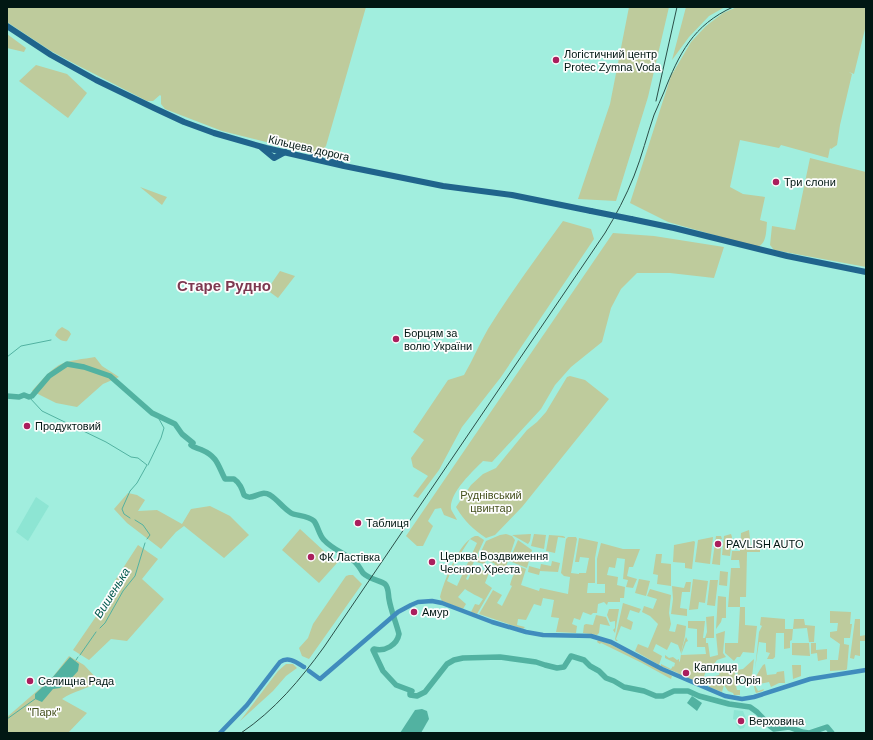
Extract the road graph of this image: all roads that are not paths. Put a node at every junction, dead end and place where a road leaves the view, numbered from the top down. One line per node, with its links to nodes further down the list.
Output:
1 (7, 26): 2 (highway, Кільцева дорога)
2 (309, 158): 3 (highway, Кільцева дорога); 3 (highway)
3 (344, 166): 4 (highway, Кільцева дорога, bridge)
4 (866, 272)
5 (304, 667): 8 (main road)
6 (866, 670): 7 (main road)
7 (309, 671)
8 (220, 733)

